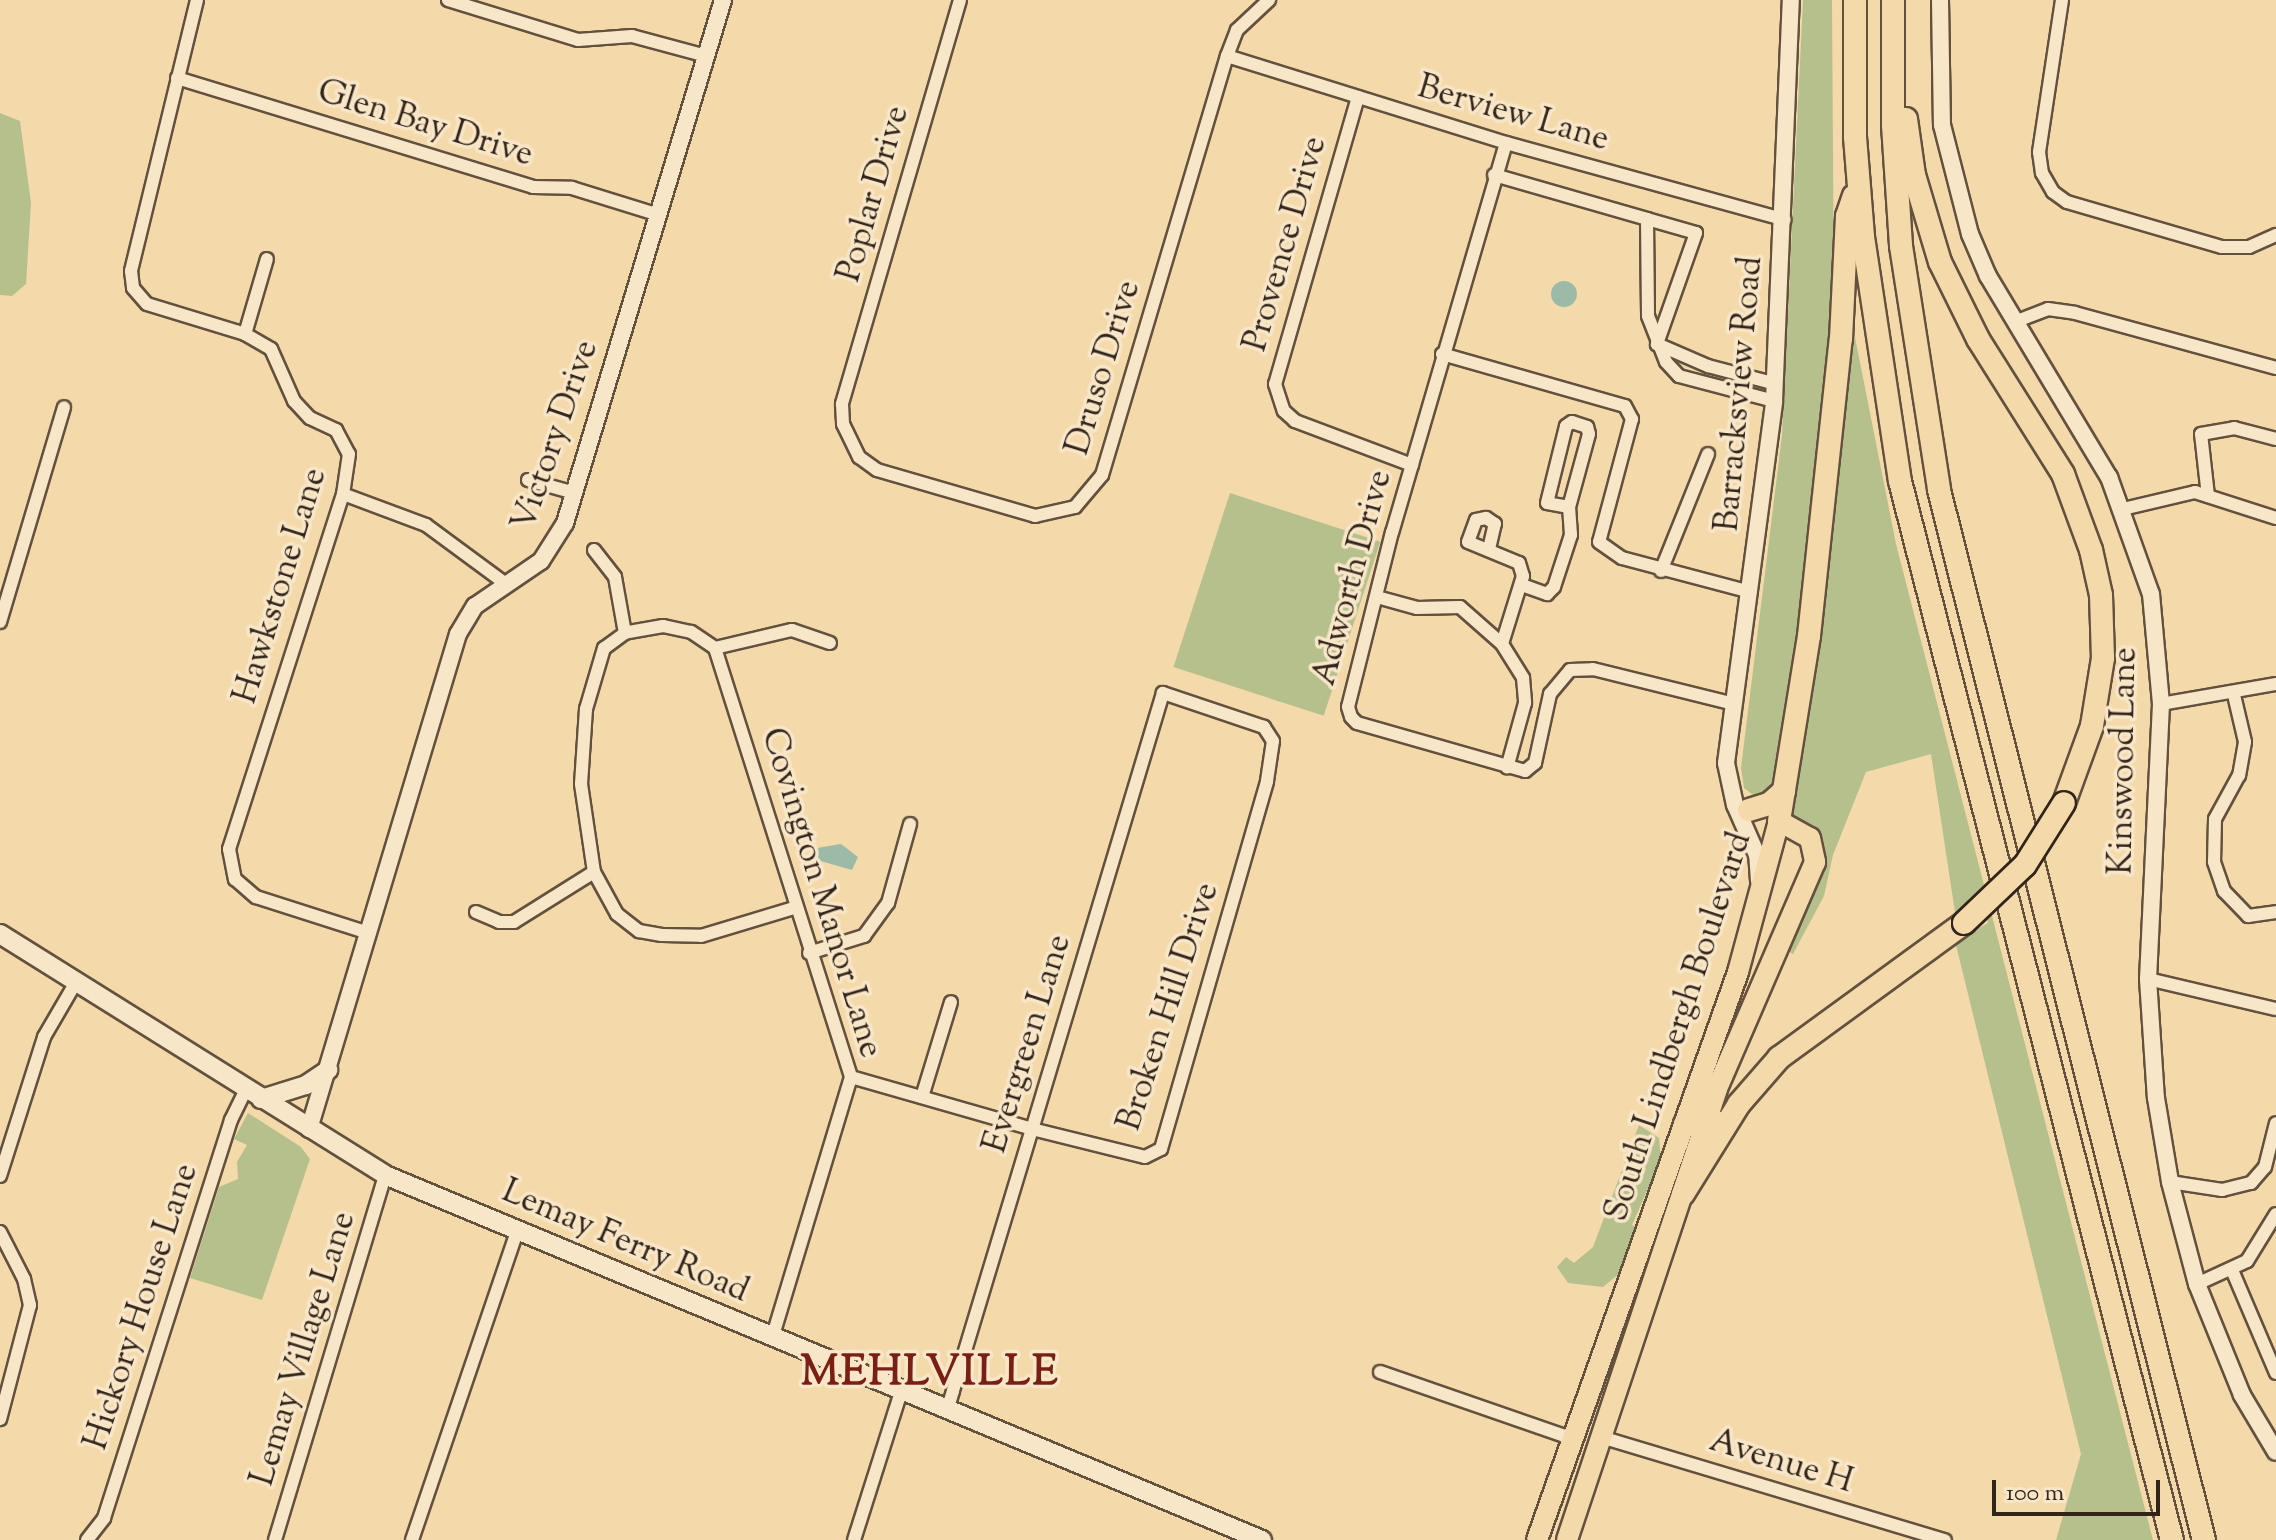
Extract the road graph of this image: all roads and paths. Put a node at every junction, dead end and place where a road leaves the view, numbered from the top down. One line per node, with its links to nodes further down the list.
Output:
1 (197, 0): 13 (street, Hawkstone Lane)
2 (448, 0): 11 (street)
3 (723, 0): 11 (street, Victory Drive)
4 (960, 0): 30 (street, Poplar Drive)
5 (1269, 0): 12 (street, Druso Drive)
6 (1791, 0): 20 (street, Barracksview Road)
7 (1855, 0): 17 (highway)
8 (1940, 0): 23 (street, Kinswood Lane)
9 (2062, 0): 21 (street)
10 (1893, 1): 82 (highway, bridge); 112 (highway)
11 (706, 56): 18 (street, Victory Drive)
12 (1227, 56): 14 (street, Berview Lane); 30 (street, Druso Drive)
13 (177, 78): 18 (street, Glen Bay Drive); 24 (street, Hawkstone Lane)
14 (1358, 97): 15 (street, Berview Lane); 34 (street, Provence Drive)
15 (1506, 143): 16 (street, Adworth Drive); 20 (street, Berview Lane)
16 (1494, 175): 19 (street); 26 (street, Adworth Drive)
17 (1858, 184): 61 (highway); 111 (highway)
18 (659, 215): 36 (street, Victory Drive)
19 (1647, 219): 25 (street); 25 (street)
20 (1785, 220): 28 (street, Barracksview Road)
21 (2276, 235)
22 (267, 259): 24 (street)
23 (2017, 321): 27 (street); 40 (street, Kinswood Lane)
24 (245, 334): 37 (street, Hawkstone Lane)
25 (1657, 344): 28 (street); 29 (street)
26 (1442, 354): 34 (street, Adworth Drive); 44 (street)
27 (2276, 368)
28 (1776, 384): 29 (street, Barracksview Road)
29 (1774, 401): 47 (street, Barracksview Road)
30 (842, 404)
31 (64, 407): 49 (street)
32 (2276, 439): 38 (street)
33 (1708, 454): 44 (street)
34 (1412, 465): 48 (street, Adworth Drive)
35 (528, 480): 36 (street)
36 (575, 493): 45 (street, Victory Drive)
37 (343, 494): 45 (street); 70 (street, Hawkstone Lane)
38 (2208, 496): 40 (street); 41 (street)
39 (1569, 507): 39 (street); 46 (street)
40 (2123, 509): 58 (street, Kinswood Lane)
41 (2276, 518)
42 (1489, 549): 46 (street)
43 (594, 550): 50 (street)
44 (1661, 571): 47 (street)
45 (506, 584): 70 (street, Victory Drive)
46 (1522, 585): 52 (street)
47 (1751, 592): 57 (street, Barracksview Road)
48 (1377, 597): 52 (street); 59 (street, Adworth Drive)
49 (0, 622)
50 (625, 633): 53 (street); 65 (street)
51 (830, 643): 53 (street)
52 (1502, 644): 59 (street)
53 (715, 648): 67 (street, Covington Manor Lane)
54 (2276, 684): 56 (street)
55 (1163, 693): 84 (street, Evergreen Lane); 84 (street, Broken Hill Drive)
56 (2234, 695): 58 (street); 69 (street)
57 (1734, 704): 59 (street); 60 (street, Barracksview Road)
58 (2161, 704): 73 (street, Kinswood Lane)
59 (1507, 768)
60 (1732, 790): 62 (street); 66 (street, Barracksview Road)
61 (1784, 791): 62 (highway); 63 (highway)
62 (1749, 810): 63 (street)
63 (1779, 821): 66 (main road, South Lindbergh Boulevard); 82 (main road, South Lindbergh Boulevard)
64 (910, 824): 72 (street)
65 (594, 872): 67 (street); 68 (street)
66 (1759, 891): 82 (main road, South Lindbergh Boulevard)
67 (794, 908): 72 (street, Covington Manor Lane)
68 (476, 912)
69 (2276, 912)
70 (369, 933): 77 (street, Victory Drive)
71 (0, 934): 74 (main road, Lemay Ferry Road)
72 (809, 953): 78 (street, Covington Manor Lane)
73 (2148, 979): 76 (street); 87 (street, Kinswood Lane)
74 (76, 982): 79 (main road, Lemay Ferry Road); 86 (street)
75 (951, 1002): 80 (street)
76 (2276, 1009)
77 (328, 1070): 79 (main road); 83 (street, Victory Drive)
78 (851, 1077): 80 (street, Broken Hill Drive); 94 (street, Covington Manor Lane)
79 (253, 1094): 83 (main road, Lemay Ferry Road); 103 (street, Hickory House Lane)
80 (922, 1097): 84 (street, Broken Hill Drive)
81 (2276, 1123): 87 (street)
82 (1705, 1125): 88 (highway); 101 (main road, South Lindbergh Boulevard)
83 (309, 1129): 85 (main road, Lemay Ferry Road)
84 (1032, 1129): 98 (street, Evergreen Lane)
85 (385, 1175): 90 (main road, Lemay Ferry Road); 104 (street, Lemay Village Lane)
86 (0, 1176)
87 (2170, 1182): 93 (street, Kinswood Lane)
88 (1683, 1194): 100 (main road, South Lindbergh Boulevard)
89 (2276, 1214): 92 (street)
90 (517, 1231): 94 (main road, Lemay Ferry Road); 105 (street)
91 (0, 1232): 99 (street)
92 (2232, 1270): 93 (street); 96 (street)
93 (2197, 1284): 102 (street, Kinswood Lane)
94 (772, 1338): 97 (main road, Lemay Ferry Road)
95 (1380, 1372): 101 (street)
96 (2276, 1373)
97 (901, 1392): 98 (main road, Lemay Ferry Road); 106 (street)
98 (947, 1411): 107 (main road, Lemay Ferry Road)
99 (0, 1419)
100 (1601, 1437): 109 (main road, South Lindbergh Boulevard); 110 (street, Avenue H)
101 (1573, 1439): 108 (main road, South Lindbergh Boulevard)
102 (2276, 1452)
103 (87, 1540)
104 (275, 1540)
105 (412, 1540)
106 (854, 1540)
107 (1262, 1540)
108 (1537, 1540)
109 (1567, 1540)
110 (1945, 1540)
111 (2172, 1540)
112 (2204, 1540)

